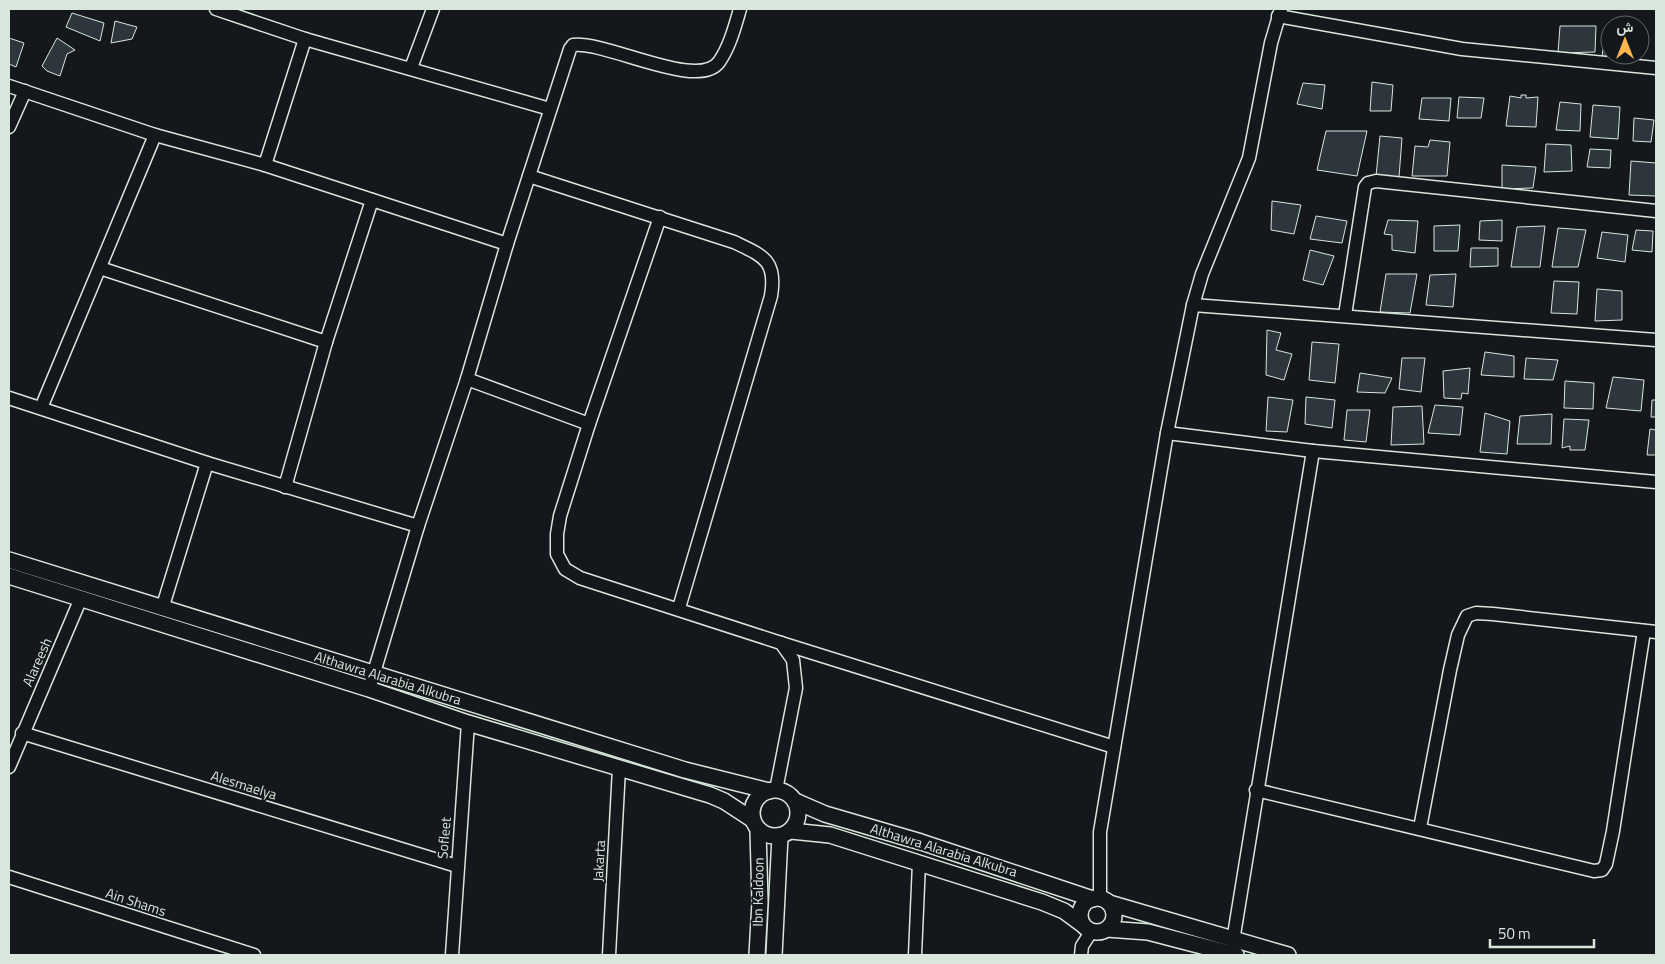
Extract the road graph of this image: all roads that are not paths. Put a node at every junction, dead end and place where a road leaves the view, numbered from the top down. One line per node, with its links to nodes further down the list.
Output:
1 (216, 9): 5 (street)
2 (433, 9): 6 (street)
3 (740, 9): 10 (street)
4 (1280, 12): 7 (street); 20 (street)
5 (305, 39): 6 (street); 13 (street)
6 (410, 68): 10 (street)
7 (1656, 68)
8 (9, 86): 9 (street)
9 (25, 91): 11 (street); 12 (street)
10 (550, 109): 14 (street)
11 (9, 127)
12 (155, 134): 13 (street); 19 (street)
13 (265, 165): 15 (street)
14 (529, 176): 17 (street); 18 (street)
15 (372, 200): 18 (street); 23 (street)
16 (1656, 211): 21 (street)
17 (660, 218): 27 (street); 37 (street)
18 (507, 244): 24 (street)
19 (100, 268): 23 (street); 26 (street)
20 (1193, 305): 21 (street); 28 (street)
21 (1345, 315): 22 (street)
22 (1656, 340)
23 (326, 342): 32 (street)
24 (467, 379): 27 (street); 33 (street)
25 (9, 398): 26 (street)
26 (41, 408): 30 (street)
27 (589, 424): 37 (street)
28 (1167, 433): 29 (street); 45 (street)
29 (1313, 451): 31 (street); 51 (street)
30 (207, 462): 32 (street); 38 (street)
31 (1656, 482)
32 (285, 487): 33 (street)
33 (418, 526): 41 (street)
34 (9, 560): 38 (street, Althawra Alarabia Alkubra)
35 (9, 576): 36 (street, Althawra Alarabia Alkubra)
36 (81, 598): 42 (street, Althawra Alarabia Alkubra); 44 (street, Alareesh)
37 (679, 608): 40 (street)
38 (162, 609): 41 (street, Althawra Alarabia Alkubra)
39 (1650, 632): 54 (street); 54 (street)
40 (782, 642): 45 (street); 50 (street)
41 (375, 673): 42 (street); 48 (street, Althawra Alarabia Alkubra)
42 (369, 689): 43 (street, Althawra Alarabia Alkubra)
43 (468, 723): 47 (street, Althawra Alarabia Alkubra); 57 (street, Sofleet)
44 (22, 733): 46 (street, Alareesh); 57 (street, Alesmaelya)
45 (1114, 747): 59 (street)
46 (9, 766)
47 (619, 768): 49 (street, Althawra Alarabia Alkubra); 65 (street, Jakarta)
48 (686, 770): 49 (street); 50 (street, Althawra Alarabia Alkubra)
49 (680, 788): 53 (street, Althawra Alarabia Alkubra)
50 (773, 790): 52 (street); 53 (street)
51 (1256, 790): 54 (street); 62 (street)
52 (795, 802): 55 (street); 59 (street, Althawra Alarabia Alkubra)
53 (755, 825): 55 (street); 66 (street, Ibn Kaldoon)
54 (1420, 828)
55 (786, 833): 56 (street, Althawra Alarabia Alkubra); 67 (street, Ibn Kaldoon)
56 (919, 863): 60 (street, Althawra Alarabia Alkubra); 68 (street)
57 (457, 866): 64 (street, Sofleet)
58 (9, 877): 63 (street, Ain Shams)
59 (1101, 900): 60 (street); 61 (street); 62 (street, Althawra Alarabia Alkubra)
60 (1087, 928): 61 (street); 69 (street)
61 (1108, 929): 62 (street, Althawra Alarabia Alkubra)
62 (1234, 948): 70 (street, Althawra Alarabia Alkubra)
63 (254, 955)
64 (452, 955)
65 (609, 955)
66 (757, 955)
67 (774, 955)
68 (915, 955)
69 (1082, 955)
70 (1288, 955)

